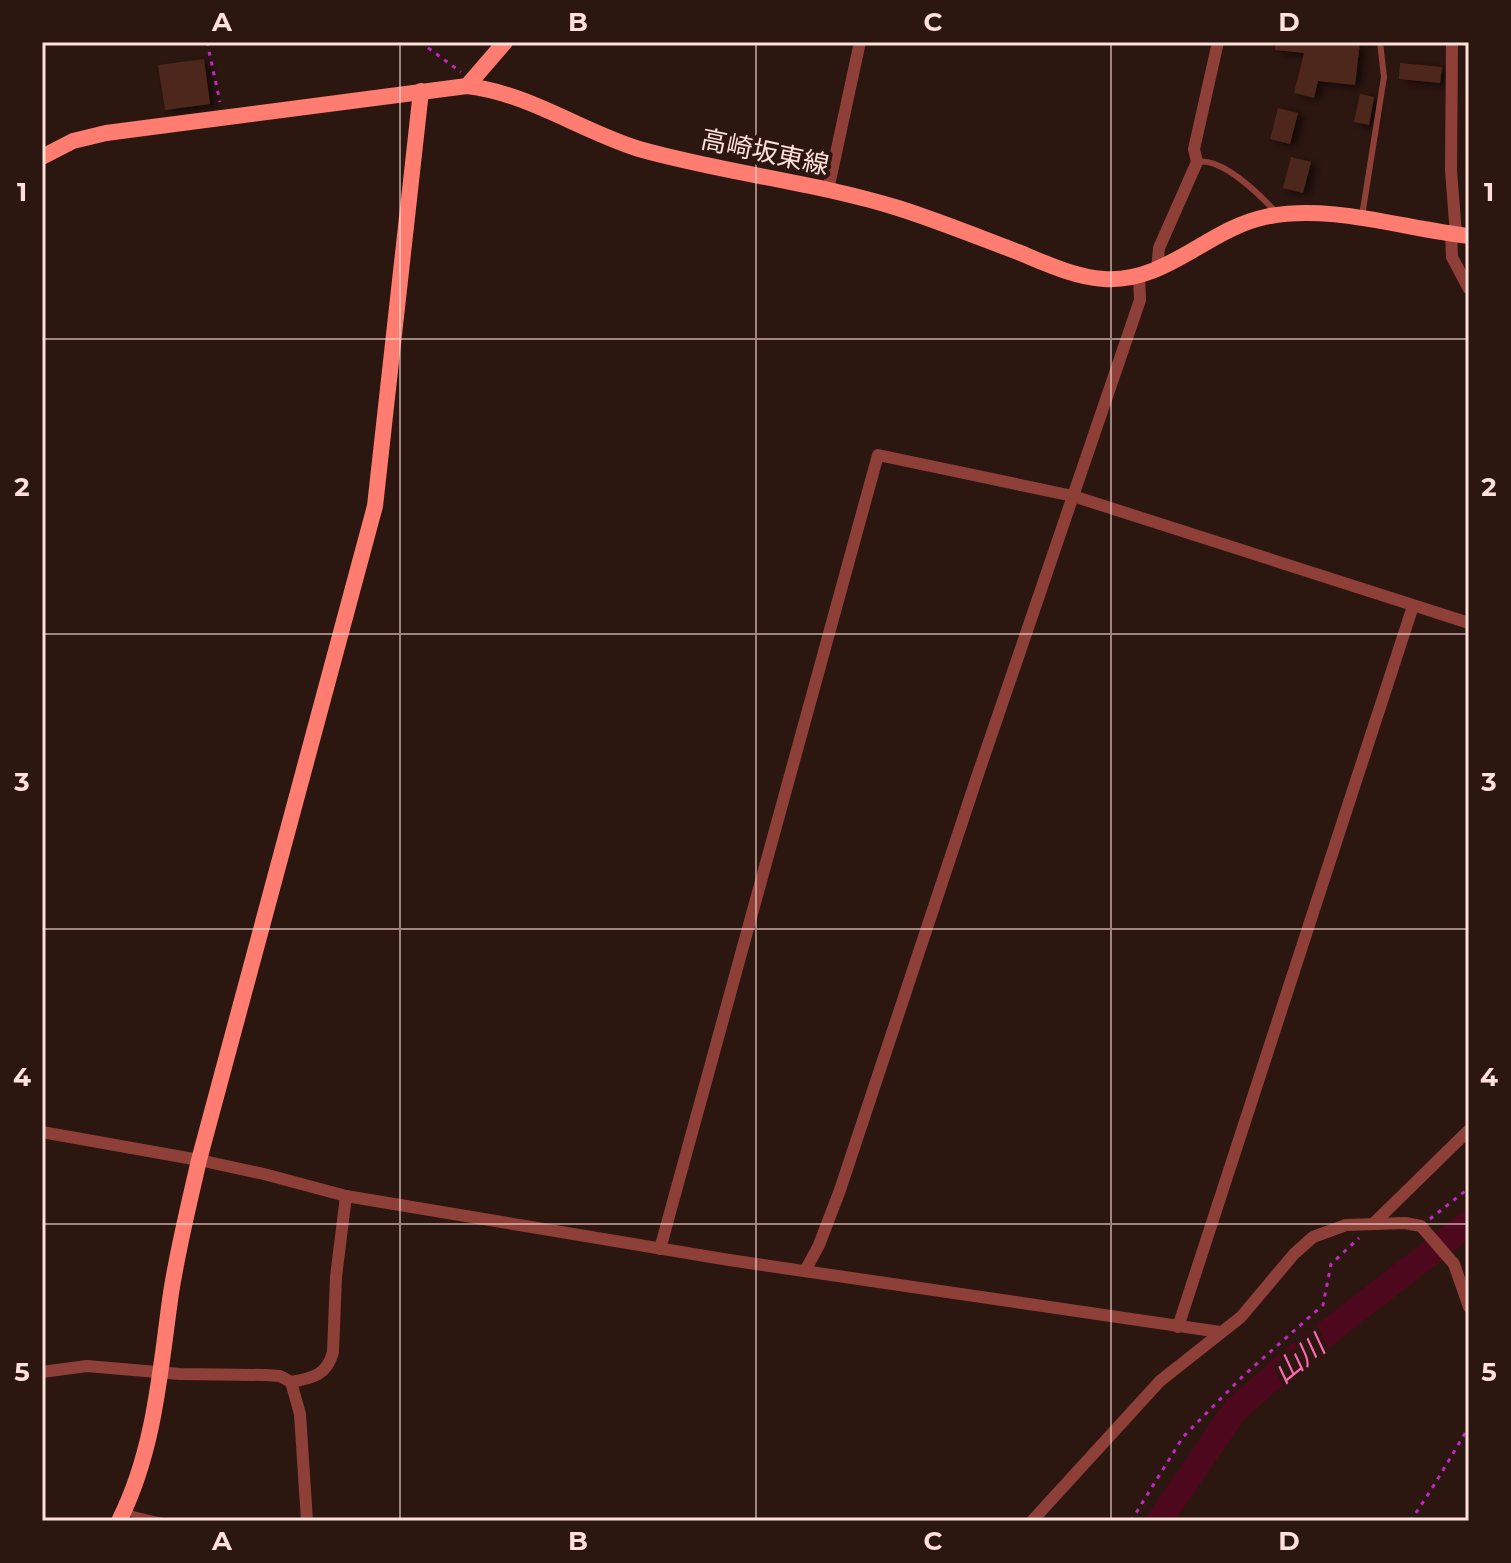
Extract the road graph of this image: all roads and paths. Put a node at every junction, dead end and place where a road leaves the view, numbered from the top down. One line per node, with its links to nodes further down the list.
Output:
1 (207, 42): 10 (path)
2 (420, 42): 8 (path)
3 (505, 42): 8 (street)
4 (860, 42): 13 (street)
5 (1218, 42): 12 (street)
6 (1380, 42): 15 (lane)
7 (1452, 42): 16 (street)
8 (467, 86): 9 (street, 高崎坂東線); 13 (street, 高崎坂東線)
9 (421, 91): 10 (street, 高崎坂東線); 25 (street)
10 (224, 118): 11 (street, 高崎坂東線)
11 (47, 151)
12 (1197, 162): 14 (lane); 17 (street)
13 (828, 190): 18 (street, 高崎坂東線)
14 (1279, 214): 15 (street, 高崎坂東線); 17 (street, 高崎坂東線)
15 (1362, 219): 16 (street, 高崎坂東線)
16 (1459, 235): 19 (street)
17 (1157, 270): 18 (street, 高崎坂東線)
18 (1139, 276): 20 (street)
19 (1469, 289)
20 (1073, 496): 21 (street); 30 (street); 31 (street)
21 (1413, 606): 22 (street); 33 (street)
22 (1469, 623)
23 (1469, 1130): 28 (street)
24 (42, 1132): 25 (street)
25 (199, 1160): 27 (street); 36 (street)
26 (1469, 1188): 29 (path)
27 (346, 1196): 30 (street); 37 (street)
28 (1374, 1223): 29 (street); 34 (street); 43 (path)
29 (1421, 1226): 32 (street)
30 (660, 1249): 31 (street)
31 (805, 1271): 33 (street)
32 (1469, 1307)
33 (1178, 1327): 34 (street)
34 (1220, 1332): 42 (street)
35 (42, 1372): 36 (street)
36 (160, 1373): 37 (street); 39 (street)
37 (291, 1382): 41 (street)
38 (1469, 1427): 44 (path)
39 (121, 1516): 40 (lane)
40 (162, 1521)
41 (307, 1521)
42 (1032, 1521)
43 (1131, 1521)
44 (1410, 1521)

